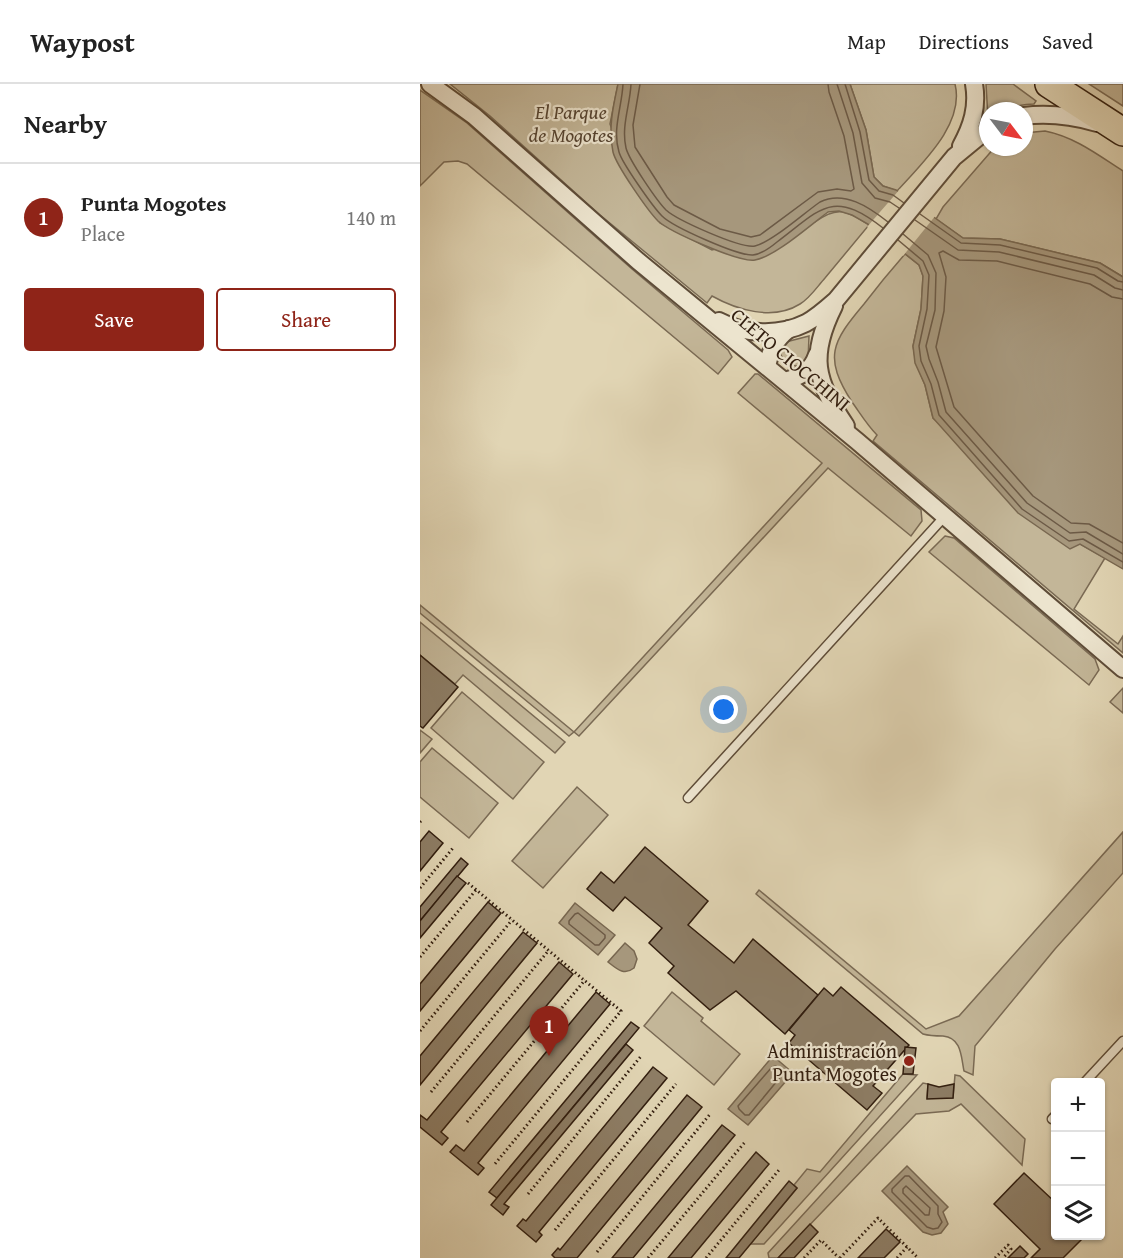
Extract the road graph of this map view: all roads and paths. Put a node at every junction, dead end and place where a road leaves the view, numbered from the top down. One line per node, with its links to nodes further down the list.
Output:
1 (430, 84): 9 (street, CLETO CIOCCHINI)
2 (974, 84): 7 (street)
3 (1049, 84): 5 (main road)
4 (1033, 115): 5 (street)
5 (1121, 130)
6 (979, 136): 7 (street)
7 (954, 157): 8 (street)
8 (836, 300): 10 (street); 11 (street)
9 (695, 307): 10 (street); 12 (street, CLETO CIOCCHINI)
10 (789, 329): 12 (street)
11 (817, 355): 13 (street); 14 (street)
12 (767, 366): 13 (street, CLETO CIOCCHINI)
13 (785, 381): 14 (street, CLETO CIOCCHINI)
14 (857, 441): 15 (street, CLETO CIOCCHINI)
15 (945, 516): 16 (street, CLETO CIOCCHINI); 17 (lane)
16 (1123, 669)
17 (688, 798)
18 (453, 848): 20 (path)
19 (468, 883): 21 (path)
20 (420, 888)
21 (476, 890): 22 (path); 24 (path)
22 (512, 920): 23 (path); 26 (path)
23 (549, 950): 25 (path); 31 (path)
24 (420, 957)
25 (585, 980): 33 (path); 35 (path)
26 (420, 1031)
27 (1123, 1041): 29 (lane)
28 (642, 1055): 37 (path)
29 (1090, 1078)
30 (676, 1084): 38 (path)
31 (431, 1092)
32 (711, 1113): 40 (path)
33 (467, 1122)
34 (745, 1142): 41 (path)
35 (494, 1165)
36 (779, 1170): 42 (path)
37 (528, 1194)
38 (555, 1230)
39 (907, 1247): 44 (path); 45 (path); 46 (path)
40 (597, 1252)
41 (648, 1258)
42 (706, 1258)
43 (804, 1258): 44 (path)
44 (839, 1258)
45 (897, 1258)
46 (918, 1258)
47 (995, 1258): 48 (path)
48 (1003, 1258)

